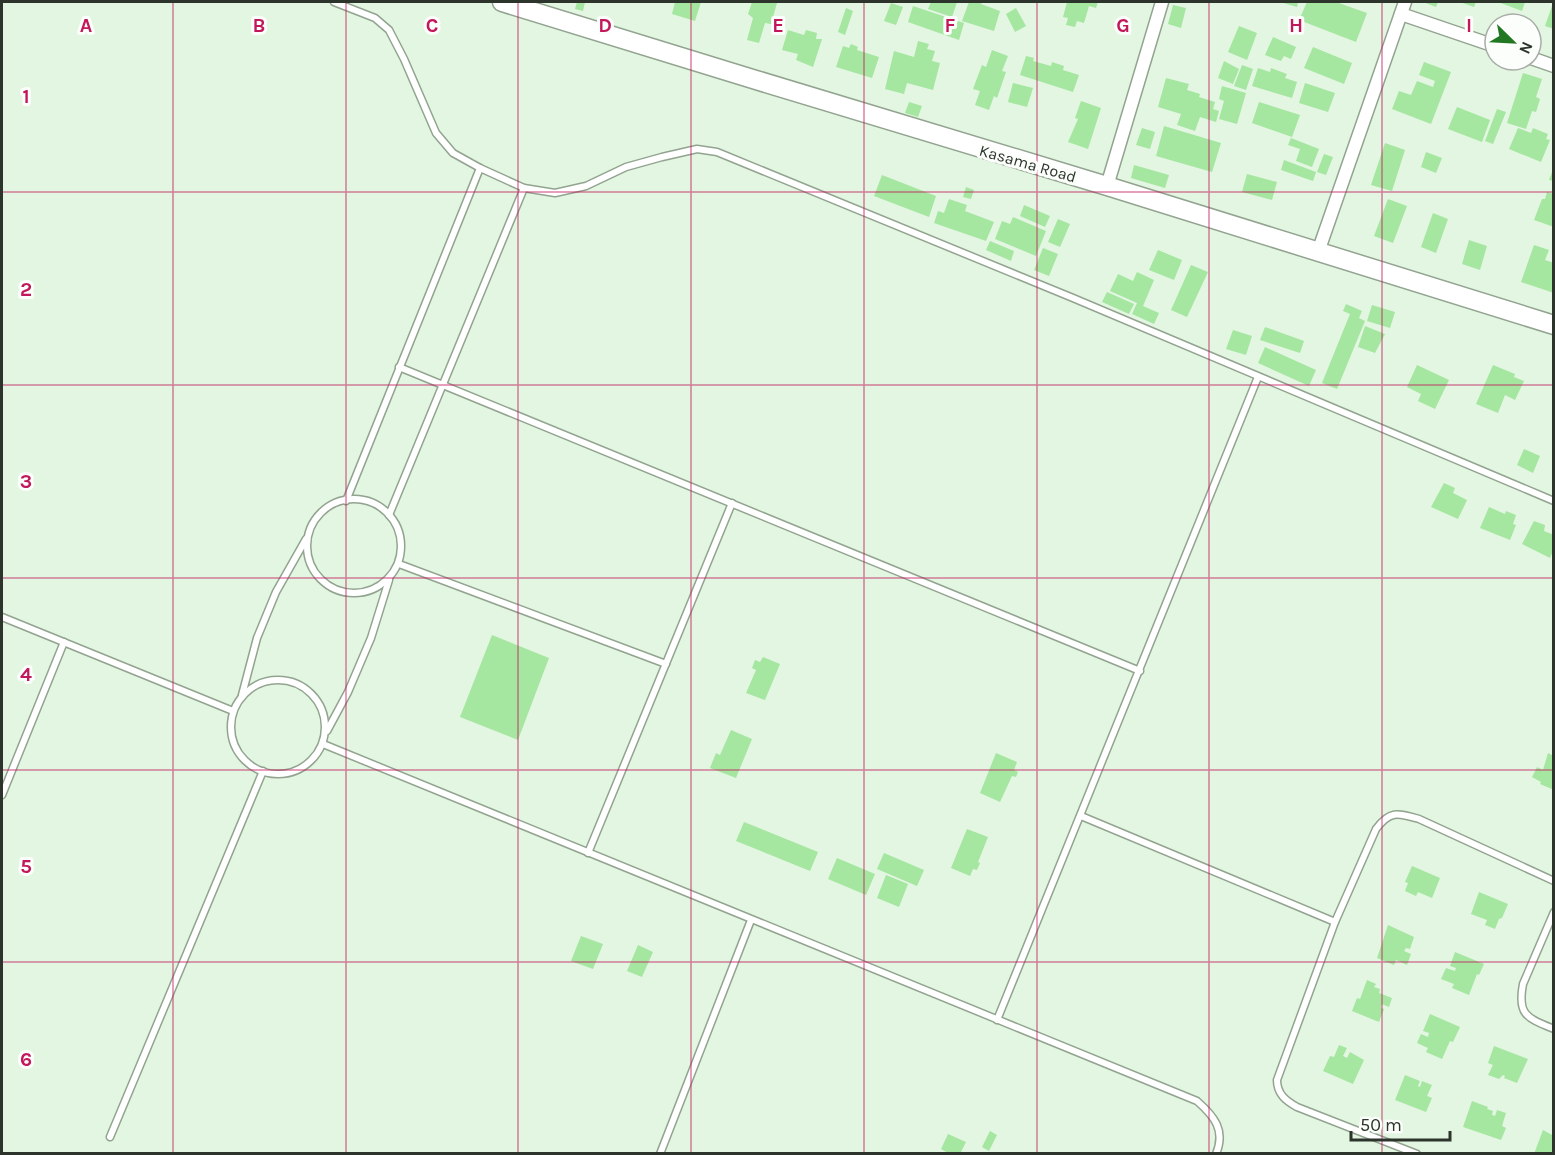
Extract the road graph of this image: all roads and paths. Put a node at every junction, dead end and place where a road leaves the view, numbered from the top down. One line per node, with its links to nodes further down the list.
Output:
1 (334, 2): 7 (lane)
2 (501, 2): 8 (street, Kasama Road)
3 (1161, 2): 8 (street)
4 (1405, 2): 5 (street)
5 (1401, 14): 6 (street); 10 (street)
6 (1483, 42)
7 (480, 168): 9 (lane); 12 (lane)
8 (1107, 186): 10 (street, Kasama Road)
9 (524, 188): 13 (lane); 14 (lane)
10 (1318, 252): 11 (street, Kasama Road)
11 (1554, 325)
12 (399, 367): 14 (lane); 15 (lane)
13 (1258, 377): 16 (lane); 25 (lane)
14 (443, 385): 17 (lane); 18 (lane)
15 (346, 501): 18 (lane); 19 (lane)
16 (1554, 501)
17 (732, 503): 24 (lane); 25 (lane)
18 (389, 515): 20 (lane)
19 (308, 536): 21 (lane); 26 (lane)
20 (399, 564): 21 (lane); 24 (lane)
21 (389, 579): 28 (lane)
22 (2, 616): 23 (lane)
23 (64, 642): 27 (lane); 31 (lane)
24 (666, 664): 33 (lane)
25 (1140, 671): 32 (lane)
26 (242, 696): 27 (lane); 28 (lane)
27 (233, 711): 30 (lane)
28 (325, 735): 29 (lane)
29 (323, 744): 30 (lane); 33 (lane)
30 (263, 771): 40 (lane)
31 (2, 795)
32 (1081, 816): 37 (lane); 38 (lane)
33 (588, 854): 36 (lane)
34 (1554, 881): 37 (lane)
35 (1554, 912): 39 (lane)
36 (751, 920): 38 (lane); 41 (lane)
37 (1335, 922): 43 (lane)
38 (997, 1020): 42 (lane)
39 (1554, 1029)
40 (110, 1137)
41 (660, 1154)
42 (1216, 1154)
43 (1417, 1154)

